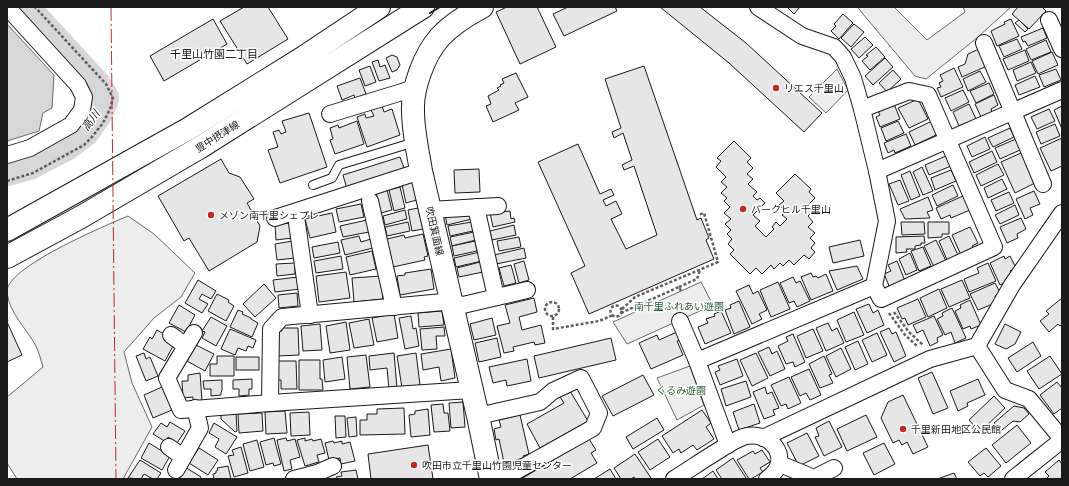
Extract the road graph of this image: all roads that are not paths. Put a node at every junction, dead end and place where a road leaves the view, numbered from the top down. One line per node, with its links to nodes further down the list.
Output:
1 (7, 7): 16 (street)
2 (379, 7): 28 (main road)
3 (423, 7): 29 (main road, 豊中摂津線)
4 (482, 7): 9 (main road, 吹田箕面線)
5 (758, 7): 11 (street)
6 (1049, 20): 8 (street)
7 (984, 43): 12 (street)
8 (1062, 49)
9 (415, 88): 13 (street); 15 (main road, 吹田箕面線)
10 (1062, 90): 12 (street)
11 (862, 109): 14 (street); 17 (street)
12 (1012, 113): 14 (street); 19 (street)
13 (330, 114)
14 (948, 140): 17 (street); 31 (street)
15 (416, 142): 18 (main road, 吹田箕面線); 20 (lane)
16 (7, 155)
17 (877, 171): 31 (street)
18 (421, 172): 24 (main road, 吹田箕面線); 26 (street)
19 (1043, 184)
20 (312, 185)
21 (370, 201): 34 (street)
22 (498, 206): 23 (street)
23 (476, 207): 24 (street); 32 (street)
24 (430, 210): 33 (main road, 吹田箕面線)
25 (1062, 213): 38 (street)
26 (275, 218)
27 (297, 223): 35 (street)
28 (7, 230)
29 (7, 256)
30 (527, 290): 32 (street)
31 (878, 293): 39 (street)
32 (496, 297): 33 (street)
33 (452, 303): 34 (street); 40 (main road, 吹田箕面線)
34 (394, 307): 35 (street)
35 (310, 315): 41 (street)
36 (680, 321): 39 (street)
37 (171, 335): 42 (street)
38 (977, 346): 44 (street); 45 (street)
39 (697, 361): 46 (street)
40 (471, 390): 41 (street); 43 (main road, 吹田箕面線)
41 (270, 403): 42 (street)
42 (195, 408): 47 (street)
43 (478, 416): 53 (main road, 吹田箕面線); 54 (street)
44 (763, 438): 46 (street); 48 (street)
45 (1062, 440): 57 (street)
46 (728, 445): 55 (street)
47 (169, 448)
48 (780, 464): 50 (street); 56 (street)
49 (333, 466): 51 (street)
50 (834, 468)
51 (317, 476): 52 (street)
52 (294, 479)
53 (491, 479)
54 (502, 479)
55 (674, 479)
56 (767, 479)
57 (1013, 479)

